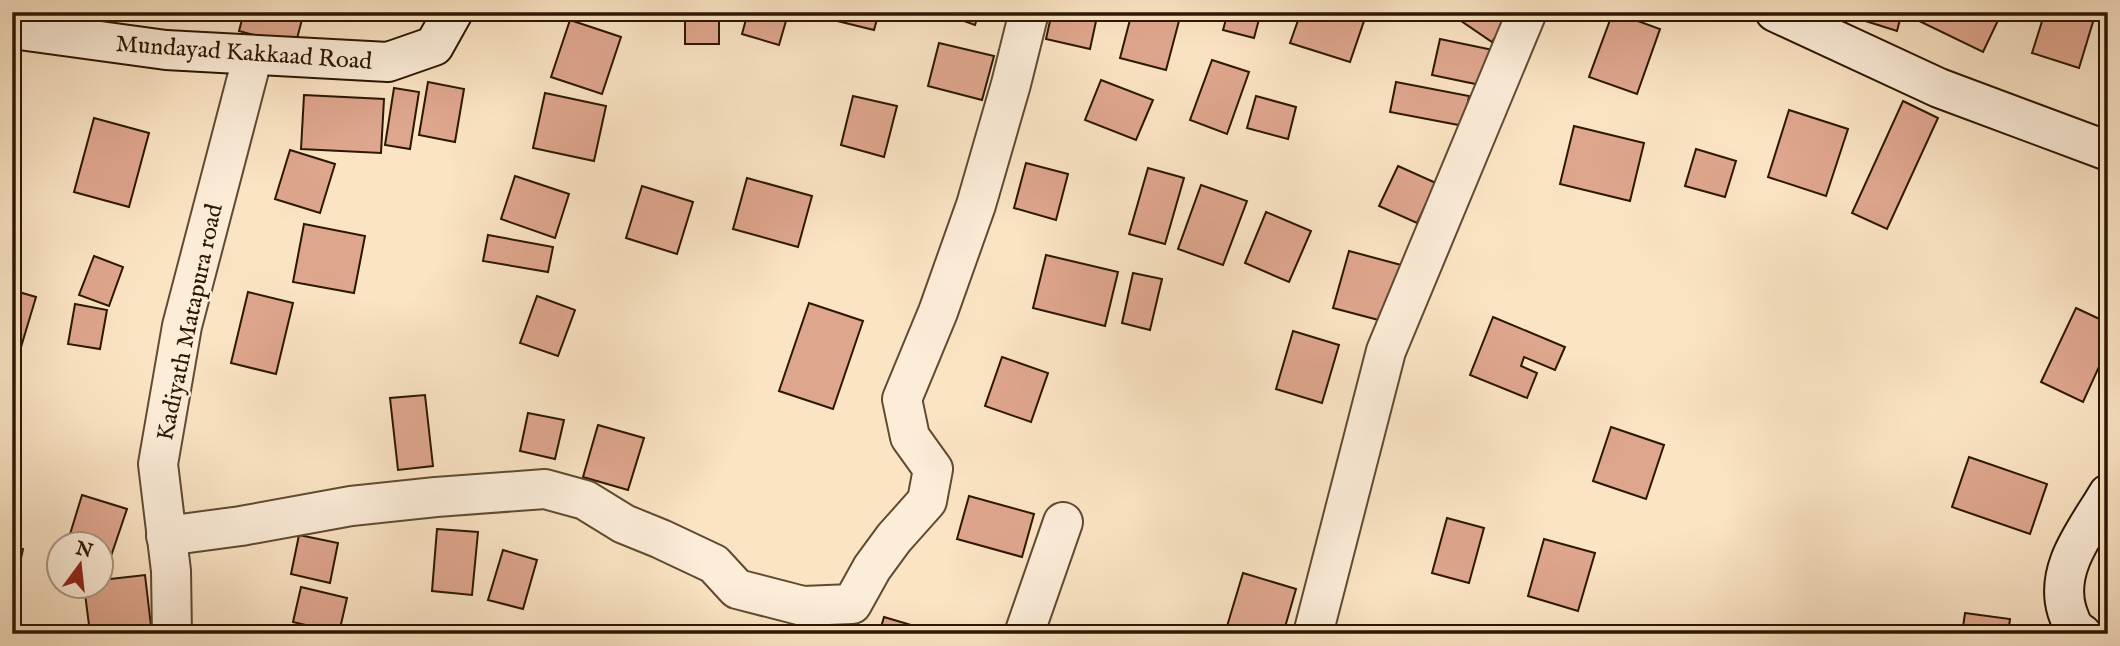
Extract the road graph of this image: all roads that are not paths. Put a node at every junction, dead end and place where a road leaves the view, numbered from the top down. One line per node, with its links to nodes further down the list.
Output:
1 (453, 12): 6 (street, Mundayad Kakkaad Road)
2 (1029, 12): 10 (street)
3 (1527, 12): 13 (street)
4 (1775, 12): 7 (street)
5 (12, 29): 6 (street, Mundayad Kakkaad Road)
6 (253, 55): 10 (street, Kadiyath Matapura road)
7 (2108, 151)
8 (2108, 494): 14 (street)
9 (1063, 522): 12 (street)
10 (166, 536): 11 (street, Kadiyath Matapura road)
11 (172, 634)
12 (1024, 634)
13 (1312, 634)
14 (2081, 634)

